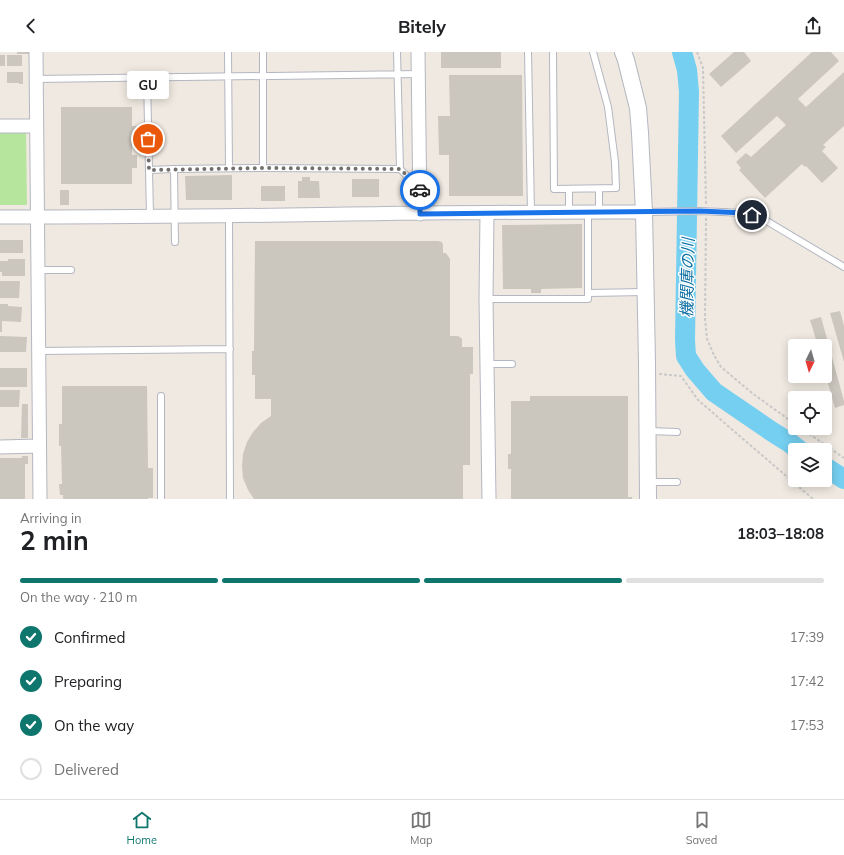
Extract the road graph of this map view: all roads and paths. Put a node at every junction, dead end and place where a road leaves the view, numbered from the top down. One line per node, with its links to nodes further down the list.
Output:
1 (36, 52): 16 (street)
2 (228, 52): 13 (lane)
3 (263, 52): 14 (lane)
4 (397, 52): 11 (lane)
5 (418, 52): 12 (street)
6 (528, 52): 30 (lane)
7 (553, 52): 25 (lane)
8 (593, 52): 26 (lane)
9 (623, 52): 28 (street)
10 (698, 52): 27 (path)
11 (398, 74): 12 (lane); 14 (lane); 22 (lane)
12 (418, 74): 24 (street)
13 (228, 76): 14 (lane); 15 (lane); 19 (lane)
14 (263, 76): 20 (lane)
15 (147, 78): 16 (lane); 23 (lane)
16 (36, 80): 18 (street)
17 (0, 126): 18 (street)
18 (36, 126): 38 (street)
19 (229, 168): 20 (lane); 21 (lane)
20 (263, 168): 22 (lane)
21 (174, 169): 23 (lane); 35 (lane)
22 (400, 169): 24 (lane)
23 (149, 170): 34 (lane)
24 (420, 188): 33 (street)
25 (569, 189): 26 (lane); 31 (lane)
26 (599, 189): 32 (lane)
27 (703, 211): 28 (lane); 40 (lane); 52 (path)
28 (644, 212): 32 (street); 43 (street)
29 (487, 213): 30 (street); 33 (street); 45 (street)
30 (531, 213): 31 (street)
31 (569, 213): 32 (street)
32 (593, 213): 44 (lane)
33 (420, 214): 36 (street)
34 (150, 216): 35 (street); 38 (street)
35 (174, 216): 36 (street); 39 (lane)
36 (229, 216): 46 (lane)
37 (0, 217): 38 (street)
38 (38, 217): 41 (street)
39 (176, 242)
40 (844, 267)
41 (38, 270): 42 (lane); 47 (street)
42 (71, 270)
43 (645, 292): 44 (lane); 53 (street)
44 (588, 293): 45 (lane)
45 (486, 299): 48 (street)
46 (230, 349): 47 (lane); 63 (lane)
47 (39, 351): 56 (street)
48 (487, 364): 49 (lane); 64 (street)
49 (512, 364)
50 (658, 374): 66 (path)
51 (161, 396): 62 (lane)
52 (788, 419)
53 (647, 431): 54 (lane); 59 (street)
54 (677, 432)
55 (811, 435): 58 (path)
56 (39, 446): 57 (street); 61 (street)
57 (0, 447)
58 (844, 458)
59 (648, 482): 60 (lane); 65 (street)
60 (677, 482)
61 (40, 499)
62 (161, 499)
63 (230, 499)
64 (489, 499)
65 (648, 499)
66 (813, 499)

